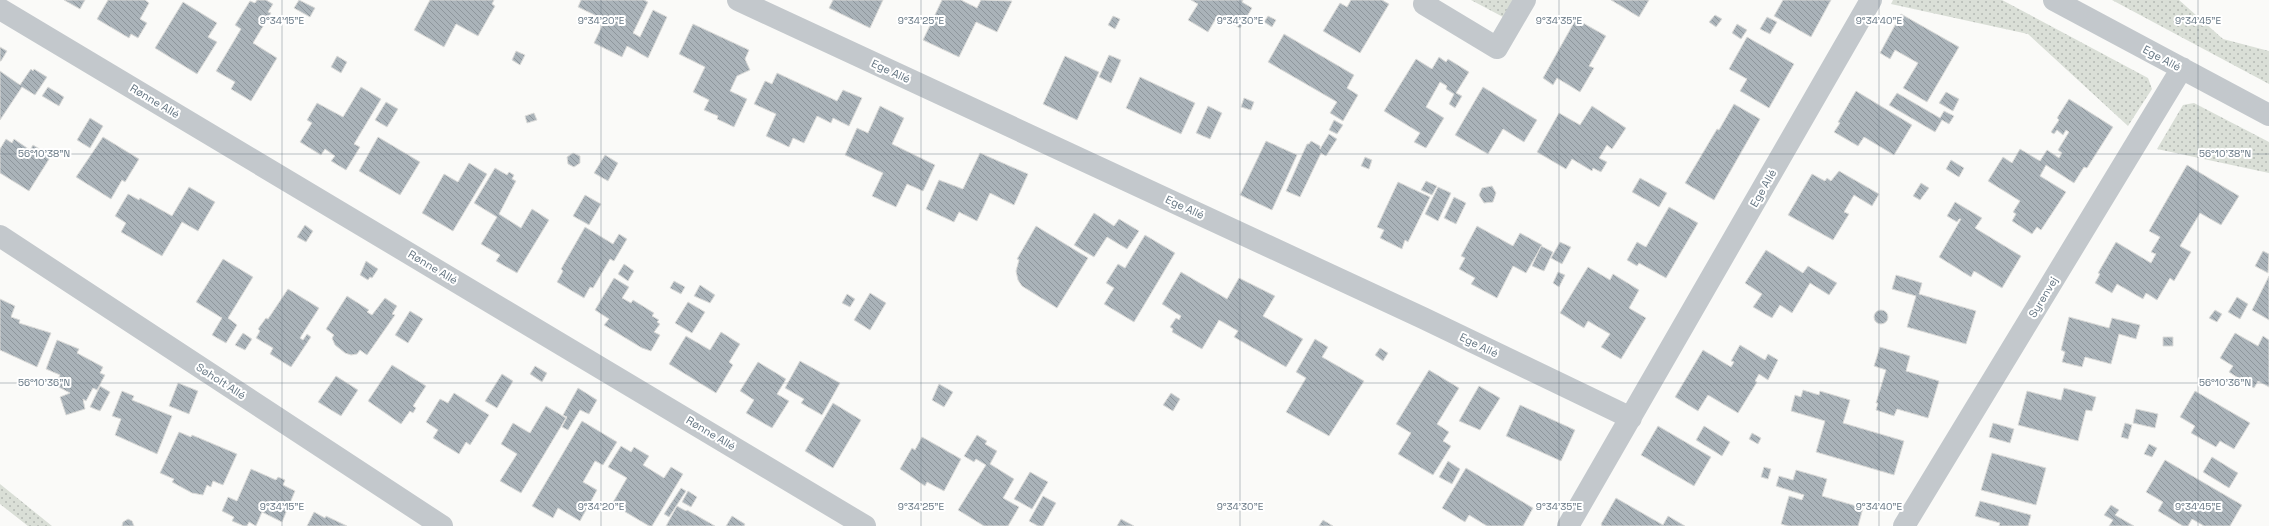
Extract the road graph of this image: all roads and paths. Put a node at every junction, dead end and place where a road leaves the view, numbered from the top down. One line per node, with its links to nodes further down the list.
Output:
1 (738, 0): 10 (street, Ege Allé)
2 (1426, 0): 3 (street)
3 (1525, 0)
4 (1871, 0): 10 (street, Ege Allé)
5 (2055, 0): 7 (street, Ege Allé)
6 (0, 9): 12 (street, Rønne Allé)
7 (2182, 68): 8 (street, Ege Allé); 14 (street, Syrenvej)
8 (2269, 115)
9 (0, 236): 11 (street, Søholt Allé)
10 (1631, 418): 13 (street, Ege Allé)
11 (442, 526)
12 (865, 526)
13 (1568, 526)
14 (1904, 526)

